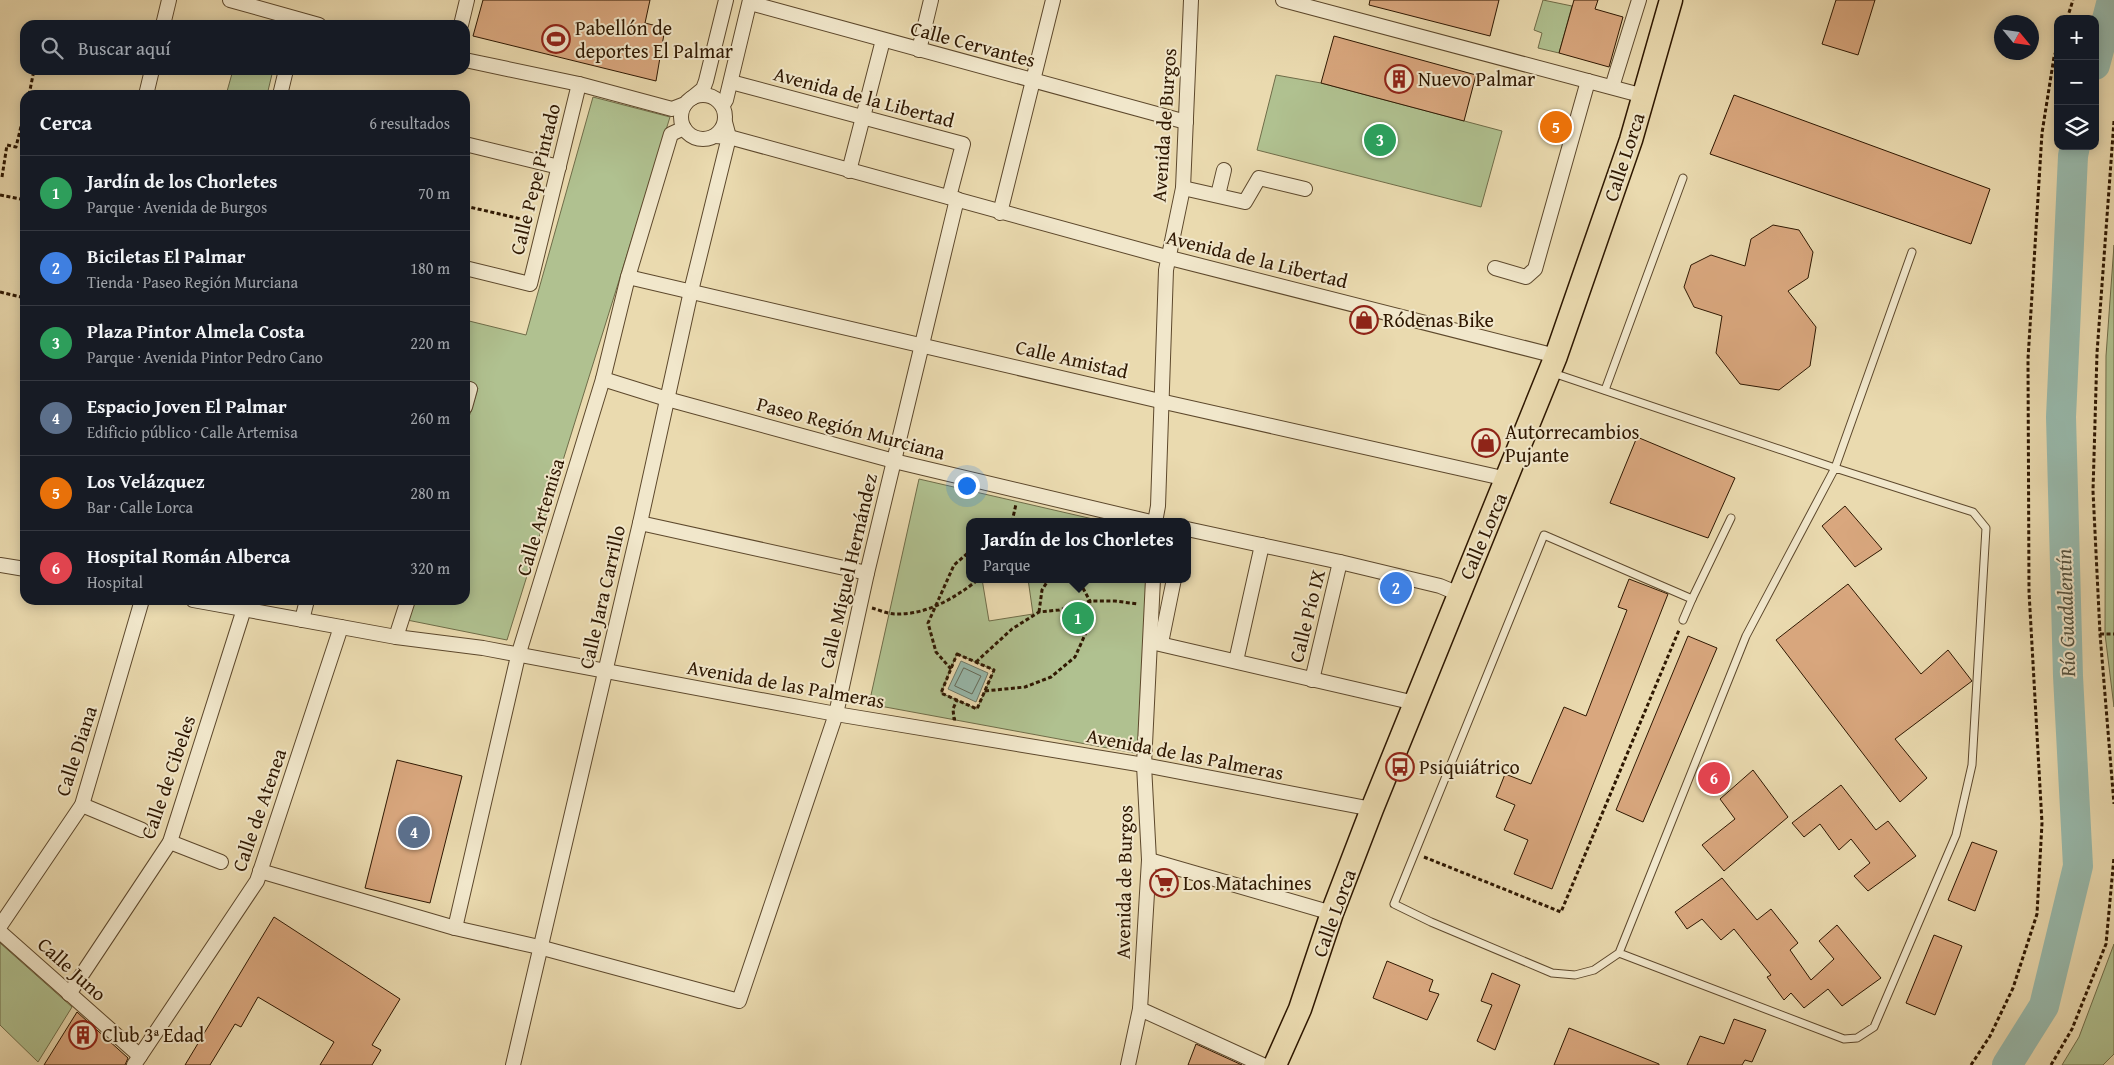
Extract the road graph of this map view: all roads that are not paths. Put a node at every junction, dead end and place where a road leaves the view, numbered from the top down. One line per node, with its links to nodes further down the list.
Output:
1 (169, 0): 12 (street)
2 (230, 0): 13 (street)
3 (466, 0): 14 (street)
4 (726, 0): 28 (street)
5 (931, 0): 16 (street)
6 (1053, 0): 20 (street)
7 (1191, 0): 31 (street, Avenida de Burgos)
8 (1283, 0): 21 (street)
9 (1639, 0): 24 (street, Calle Lorca)
10 (1671, 0): 27 (main road, Calle Lorca)
11 (750, 1): 15 (street, Calle Cervantes); 22 (street)
12 (164, 20)
13 (292, 20)
14 (462, 20)
15 (883, 40): 16 (street, Calle Cervantes); 30 (street)
16 (919, 50): 20 (street, Calle Cervantes)
17 (470, 61): 23 (street)
18 (151, 75): 25 (street)
19 (285, 75): 26 (street)
20 (1032, 80): 31 (street, Calle Cervantes); 43 (street)
21 (1588, 81): 24 (street); 46 (street)
22 (731, 82): 29 (street); 30 (street, Avenida de la Libertad)
23 (579, 84): 28 (street); 35 (street, Calle Pepe Pintado)
24 (1612, 87): 27 (street)
25 (147, 90)
26 (281, 90)
27 (1644, 96): 51 (main road, Calle Lorca)
28 (683, 104): 29 (street); 32 (street)
29 (723, 105): 33 (street)
30 (863, 118): 37 (street); 42 (street, Avenida de la Libertad)
31 (1186, 122): 39 (street, Avenida de Burgos)
32 (683, 124): 33 (street); 48 (street, Calle Artemisa)
33 (722, 137): 37 (street, Avenida de la Libertad); 49 (street, Calle Jara Carrillo)
34 (470, 145): 35 (street)
35 (559, 167): 47 (street, Calle Pepe Pintado)
36 (1224, 170): 41 (street)
37 (849, 171): 42 (street, Avenida de la Libertad)
38 (1683, 178): 53 (lane)
39 (1183, 188): 41 (street); 45 (street, Avenida de Burgos)
40 (1305, 189): 41 (street)
41 (1218, 195)
42 (953, 198): 43 (street, Avenida de la Libertad); 50 (street, Calle Miguel Hernández)
43 (1000, 212): 45 (street, Avenida de la Libertad)
44 (1912, 252): 57 (lane)
45 (1170, 258): 51 (street, Avenida de la Libertad); 55 (street, Avenida de Burgos)
46 (1495, 268)
47 (470, 269)
48 (628, 276): 49 (street, Calle Amistad); 52 (street, Calle Artemisa)
49 (690, 291): 50 (street, Calle Amistad); 54 (street, Calle Jara Carrillo)
50 (921, 345): 55 (street, Calle Amistad); 56 (street, Calle Miguel Hernández)
51 (1552, 364): 53 (lane); 58 (main road, Calle Lorca)
52 (603, 379): 54 (street, Paseo Región Murciana); 83 (street, Calle Artemisa)
53 (1604, 390): 57 (lane)
54 (667, 400): 56 (street, Paseo Región Murciana); 62 (street, Calle Jara Carrillo)
55 (1160, 401): 58 (street, Calle Amistad); 60 (street, Avenida de Burgos)
56 (894, 461): 59 (street, Paseo Región Murciana); 68 (street, Calle Miguel Hernández)
57 (1835, 468): 102 (lane); 102 (lane)
58 (1507, 479): 71 (main road, Calle Lorca)
59 (1133, 518)
60 (1156, 518)
61 (1731, 518): 72 (lane)
62 (640, 522): 68 (street); 85 (street, Calle Jara Carrillo)
63 (1191, 530): 64 (street)
64 (1262, 545): 65 (street); 84 (street)
65 (1340, 562): 71 (street); 86 (street, Calle Pío IX)
66 (0, 565): 67 (street)
67 (20, 568)
68 (867, 573): 88 (street, Calle Miguel Hernández)
69 (1153, 583): 82 (street, Avenida de Burgos)
70 (1173, 583): 82 (street)
71 (1459, 594): 87 (main road, Calle Lorca)
72 (1692, 599): 79 (lane); 102 (lane)
73 (141, 605): 90 (street, Calle Diana)
74 (226, 605): 77 (street, Avenida de las Palmeras)
75 (306, 605): 78 (street)
76 (406, 605): 81 (street)
77 (244, 609): 78 (street, Avenida de las Palmeras); 93 (street, Calle de Cibeles)
78 (302, 620): 80 (street, Avenida de las Palmeras)
79 (1683, 620)
80 (341, 627): 81 (street, Avenida de las Palmeras); 96 (street, Calle de Atenea)
81 (396, 637): 83 (street, Avenida de las Palmeras)
82 (1156, 643): 84 (street); 89 (street, Avenida de Burgos)
83 (518, 656): 85 (street, Avenida de las Palmeras); 99 (street, Calle Artemisa)
84 (1236, 661): 86 (street)
85 (604, 672): 88 (street, Avenida de las Palmeras); 101 (street, Calle Jara Carrillo)
86 (1312, 680): 87 (street)
87 (1415, 703): 91 (main road, Calle Lorca)
88 (836, 714): 89 (street, Avenida de las Palmeras); 101 (street, Calle Miguel Hernández)
89 (1144, 765): 91 (street, Avenida de las Palmeras); 94 (street, Avenida de Burgos)
90 (82, 805): 92 (street); 98 (street, Calle Diana)
91 (1372, 809): 97 (main road, Calle Lorca)
92 (142, 830)
93 (170, 842): 95 (street); 103 (street, Calle de Cibeles)
94 (1149, 860): 97 (street); 104 (street, Avenida de Burgos)
95 (221, 862)
96 (260, 871): 99 (street); 105 (street, Calle de Atenea)
97 (1332, 913): 109 (main road, Calle Lorca)
98 (0, 926)
99 (455, 928): 101 (street)
100 (0, 932): 103 (street, Calle Juno)
101 (539, 947): 106 (street, Calle Jara Carrillo)
102 (1619, 953)
103 (69, 994): 105 (street, Calle Juno)
104 (1140, 1008): 107 (street, Avenida de Burgos); 108 (street)
105 (137, 1061)
106 (513, 1065)
107 (1127, 1065)
108 (1263, 1065)
109 (1275, 1065)

